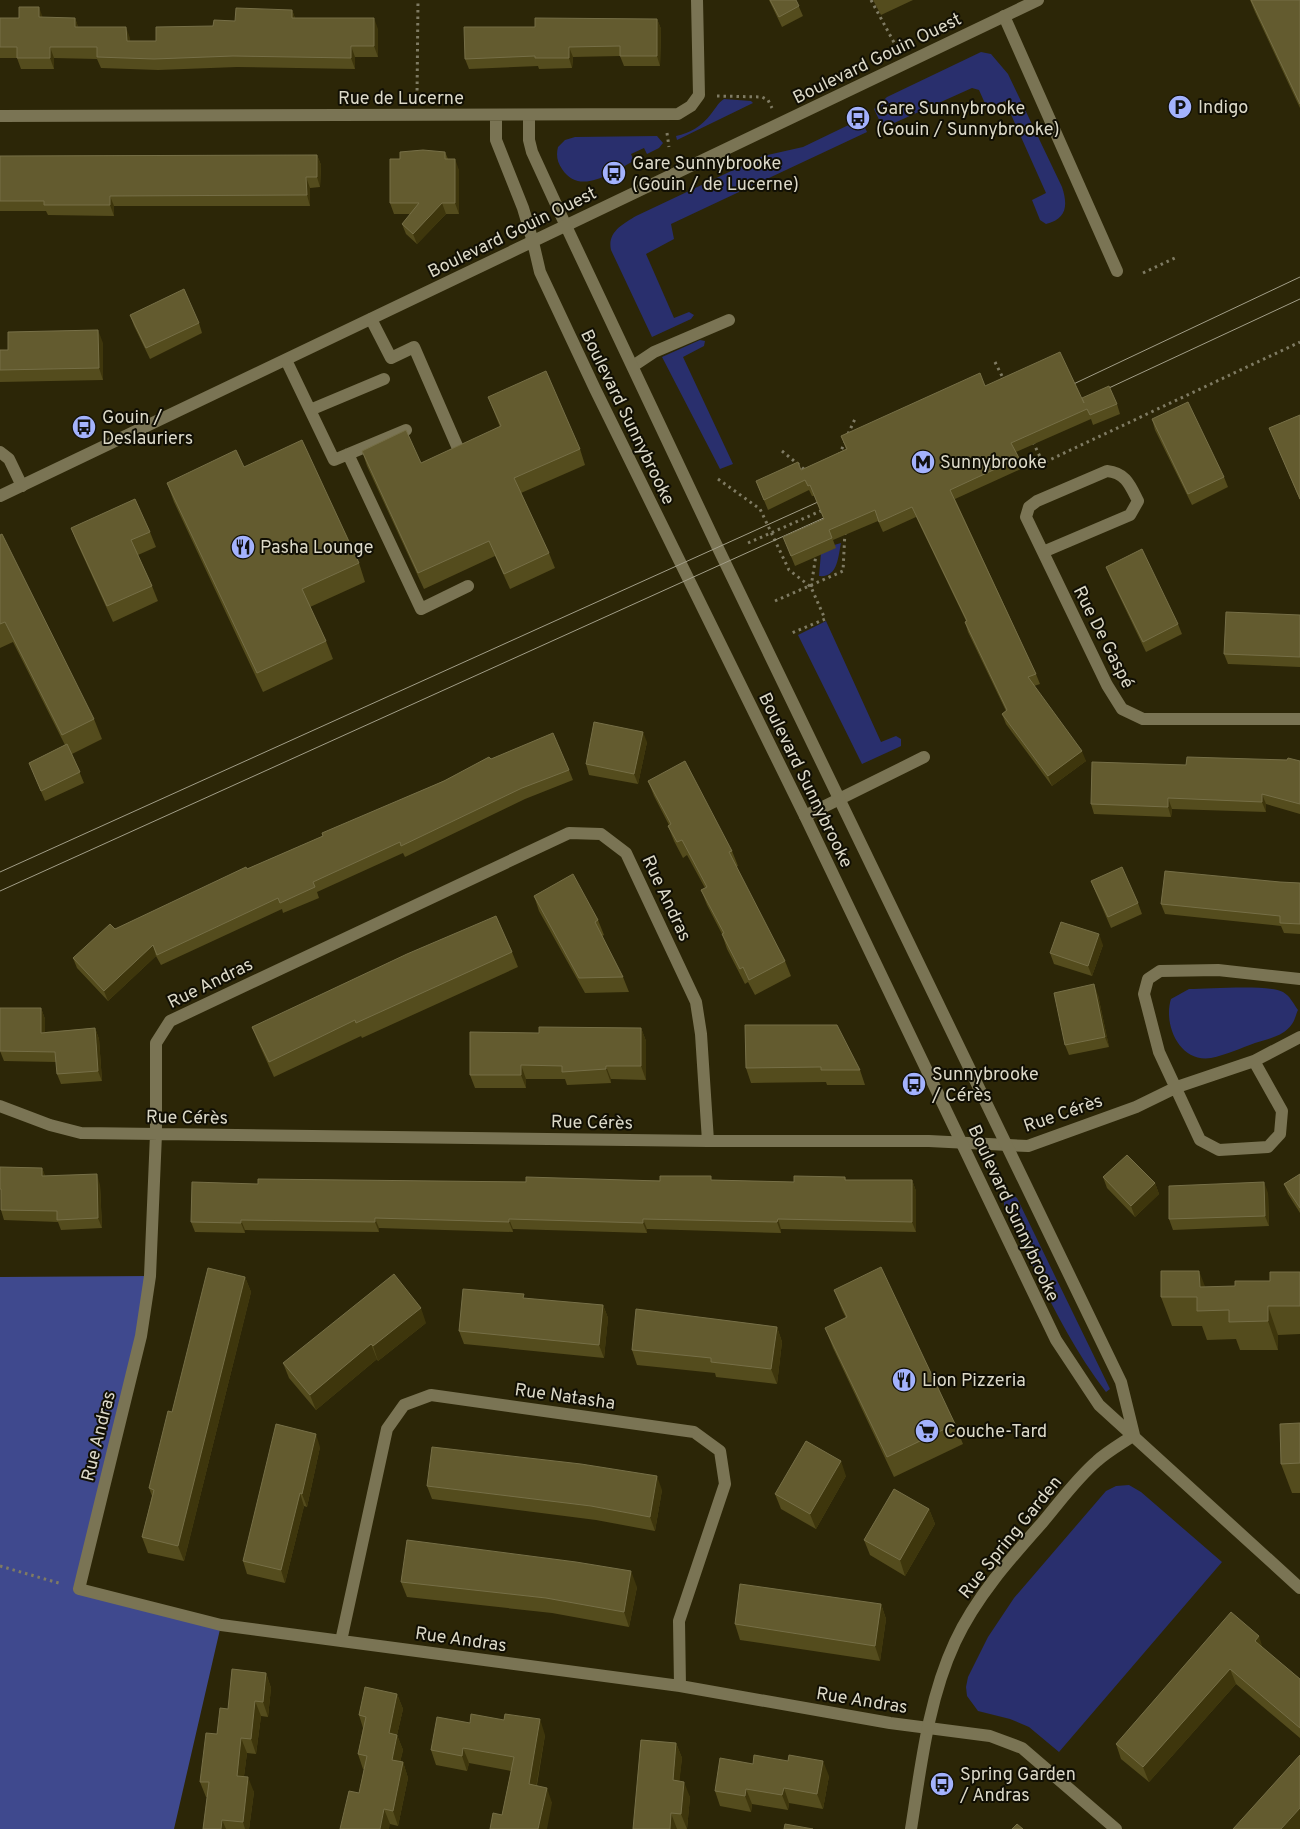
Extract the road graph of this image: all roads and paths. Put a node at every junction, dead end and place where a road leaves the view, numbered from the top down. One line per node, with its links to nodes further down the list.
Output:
1 (418, 0): 8 (path)
2 (697, 0): 10 (street, Rue de Lucerne)
3 (871, 0): 6 (path)
4 (1038, 0): 5 (street, Boulevard Gouin Ouest)
5 (1004, 16): 15 (street, Boulevard Gouin Ouest); 18 (street)
6 (893, 40)
7 (716, 96): 9 (path)
8 (417, 99)
9 (768, 100)
10 (529, 115): 12 (street, Rue de Lucerne); 15 (street, Boulevard Sunnybrooke)
11 (0, 116): 12 (street, Rue de Lucerne)
12 (496, 116): 16 (street, Boulevard Sunnybrooke)
13 (667, 133): 14 (path)
14 (669, 147)
15 (566, 226): 16 (street, Boulevard Gouin Ouest); 25 (street, Boulevard Sunnybrooke)
16 (533, 242): 20 (street, Boulevard Gouin Ouest); 54 (street, Boulevard Sunnybrooke)
17 (1175, 258): 19 (path)
18 (1118, 271)
19 (1143, 273)
20 (371, 319): 23 (street, Boulevard Gouin Ouest); 32 (street)
21 (728, 320): 25 (street)
22 (1300, 342): 31 (path)
23 (286, 360): 28 (street); 39 (street, Boulevard Gouin Ouest)
24 (995, 362): 27 (path)
25 (633, 366): 53 (street, Boulevard Sunnybrooke)
26 (384, 379): 28 (street)
27 (1007, 388)
28 (310, 410): 35 (street)
29 (856, 419): 36 (path)
30 (406, 430): 35 (street)
31 (1031, 438)
32 (457, 446)
33 (782, 451): 37 (path)
34 (0, 452): 39 (street)
35 (348, 454): 47 (street)
36 (838, 457)
37 (810, 475)
38 (718, 479): 42 (path)
39 (22, 486): 40 (street, Boulevard Gouin Ouest)
40 (0, 496)
41 (829, 508): 42 (path)
42 (771, 532): 44 (path); 48 (path)
43 (838, 532): 48 (path)
44 (748, 543)
45 (816, 552): 48 (path)
46 (1043, 552): 46 (street, Rue De Gaspé); 51 (street, Rue De Gaspé)
47 (468, 586)
48 (811, 586): 49 (path); 50 (path)
49 (776, 601)
50 (792, 633)
51 (1300, 719)
52 (924, 757): 53 (street)
53 (839, 799): 54 (street); 63 (street, Boulevard Sunnybrooke)
54 (805, 816): 62 (street, Boulevard Sunnybrooke)
55 (1300, 979): 58 (street)
56 (1300, 1038): 57 (street, Rue Cérès)
57 (1254, 1061): 58 (street, Rue Cérès); 58 (street)
58 (1177, 1087): 63 (street, Rue Cérès)
59 (0, 1106): 60 (street, Rue Cérès)
60 (156, 1134): 61 (street, Rue Cérès); 61 (street, Rue Andras); 67 (street, Rue Andras)
61 (708, 1141): 62 (street, Rue Cérès)
62 (962, 1144): 63 (street, Rue Cérès); 64 (street, Boulevard Sunnybrooke)
63 (1007, 1146): 64 (street, Boulevard Sunnybrooke)
64 (1134, 1435): 66 (street, Boulevard Sunnybrooke); 70 (street, Rue Spring Garden)
65 (0, 1566): 67 (path)
66 (1300, 1588)
67 (79, 1589): 68 (street, Rue Andras)
68 (341, 1640): 69 (street, Rue Andras); 69 (street, Rue Natasha)
69 (680, 1686): 70 (street, Rue Andras)
70 (929, 1727): 71 (street, Rue Spring Garden); 72 (street, Rue Andras)
71 (911, 1829)
72 (1116, 1829)

